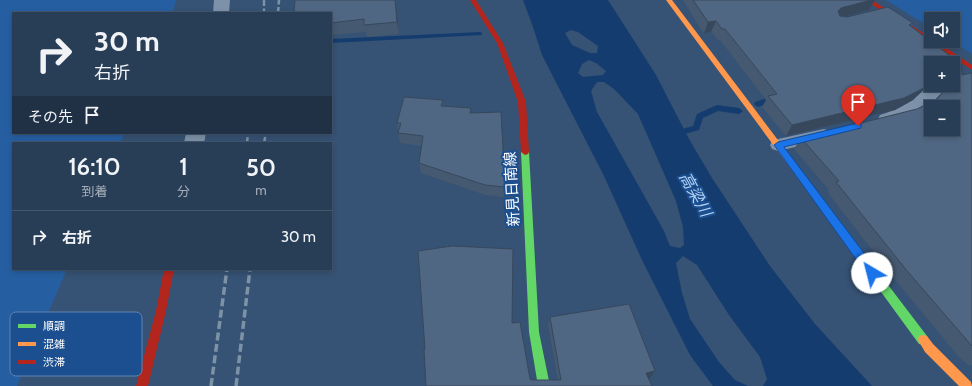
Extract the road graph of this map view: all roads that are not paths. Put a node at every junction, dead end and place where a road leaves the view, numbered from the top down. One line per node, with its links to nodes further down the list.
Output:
1 (222, 0): 5 (street)
2 (474, 0): 15 (street, 新見日南線)
3 (669, 0): 12 (street)
4 (868, 0): 6 (street)
5 (221, 12)
6 (885, 12): 7 (lane); 8 (street)
7 (870, 15)
8 (972, 68)
9 (932, 92): 10 (lane)
10 (873, 123)
11 (837, 132): 12 (lane)
12 (778, 145): 16 (street)
13 (169, 270): 14 (street)
14 (142, 386)
15 (544, 386)
16 (967, 386)

